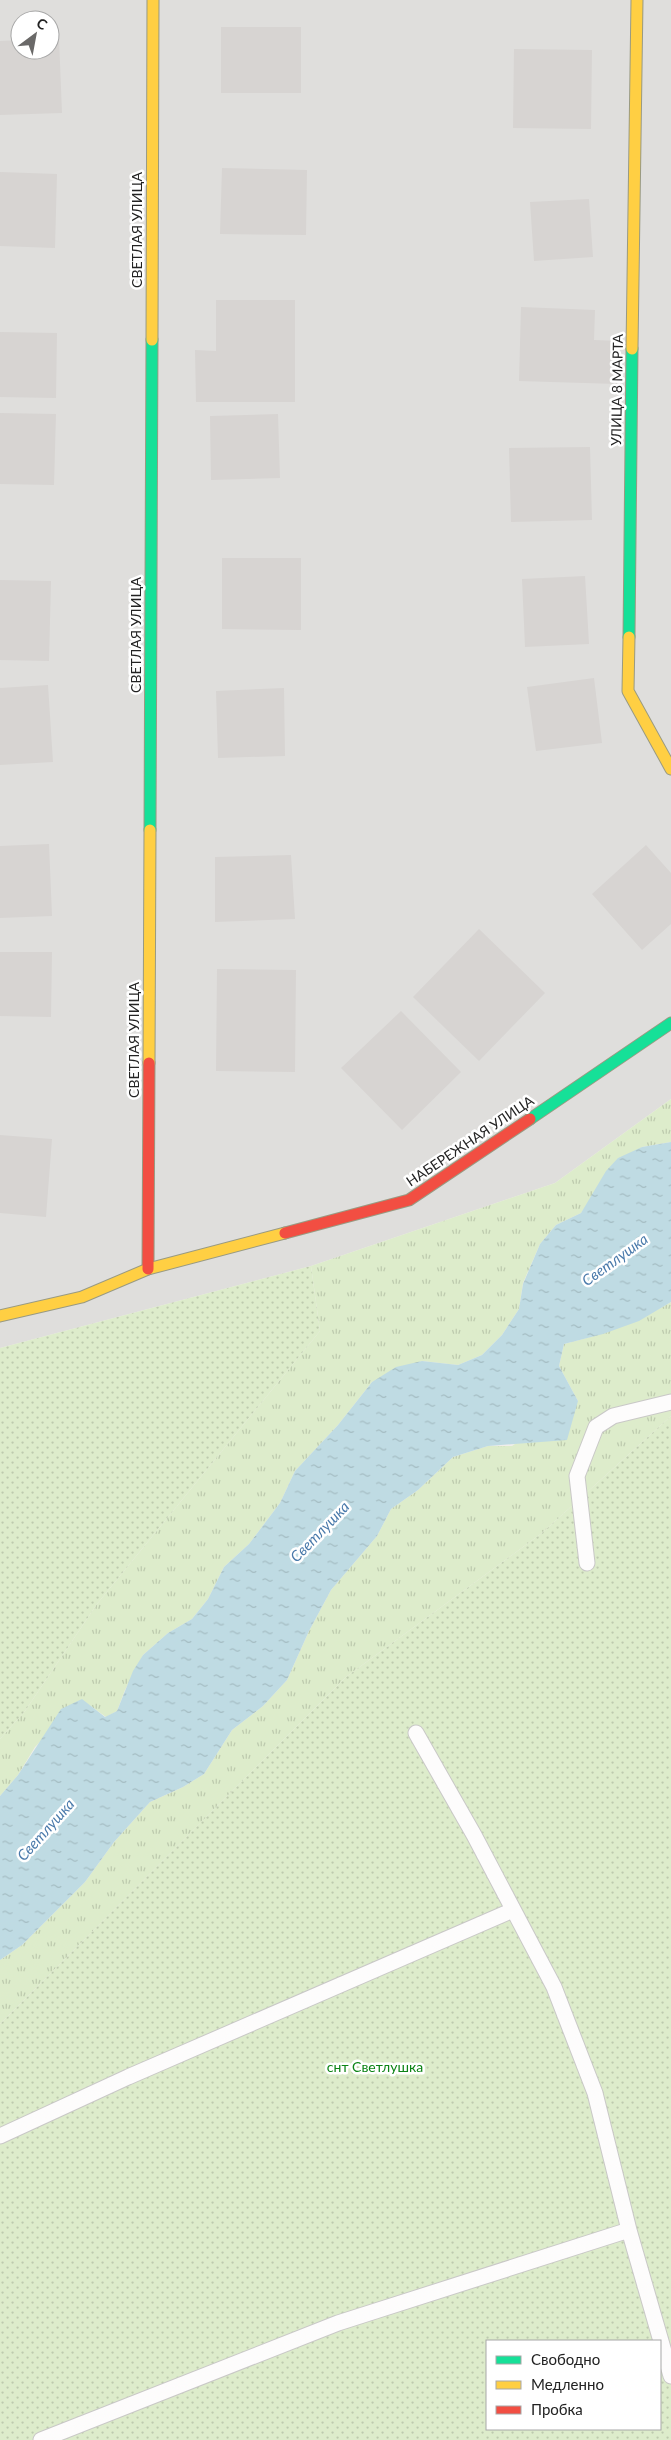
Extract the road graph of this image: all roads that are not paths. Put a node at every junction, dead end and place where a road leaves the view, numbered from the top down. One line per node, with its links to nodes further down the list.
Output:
1 (153, 0): 5 (street, СВЕТЛАЯ УЛИЦА)
2 (637, 0): 3 (street, УЛИЦА 8 МАРТА)
3 (671, 769)
4 (671, 1022): 5 (street, НАБЕРЕЖНАЯ УЛИЦА)
5 (148, 1269): 6 (street, НАБЕРЕЖНАЯ УЛИЦА)
6 (0, 1316)
7 (671, 1402): 8 (lane)
8 (587, 1563)
9 (416, 1733): 10 (lane)
10 (513, 1910): 11 (lane); 12 (lane)
11 (0, 2136)
12 (629, 2230): 13 (lane); 16 (lane)
13 (661, 2340)
14 (661, 2341): 15 (lane)
15 (671, 2376)
16 (41, 2440)

